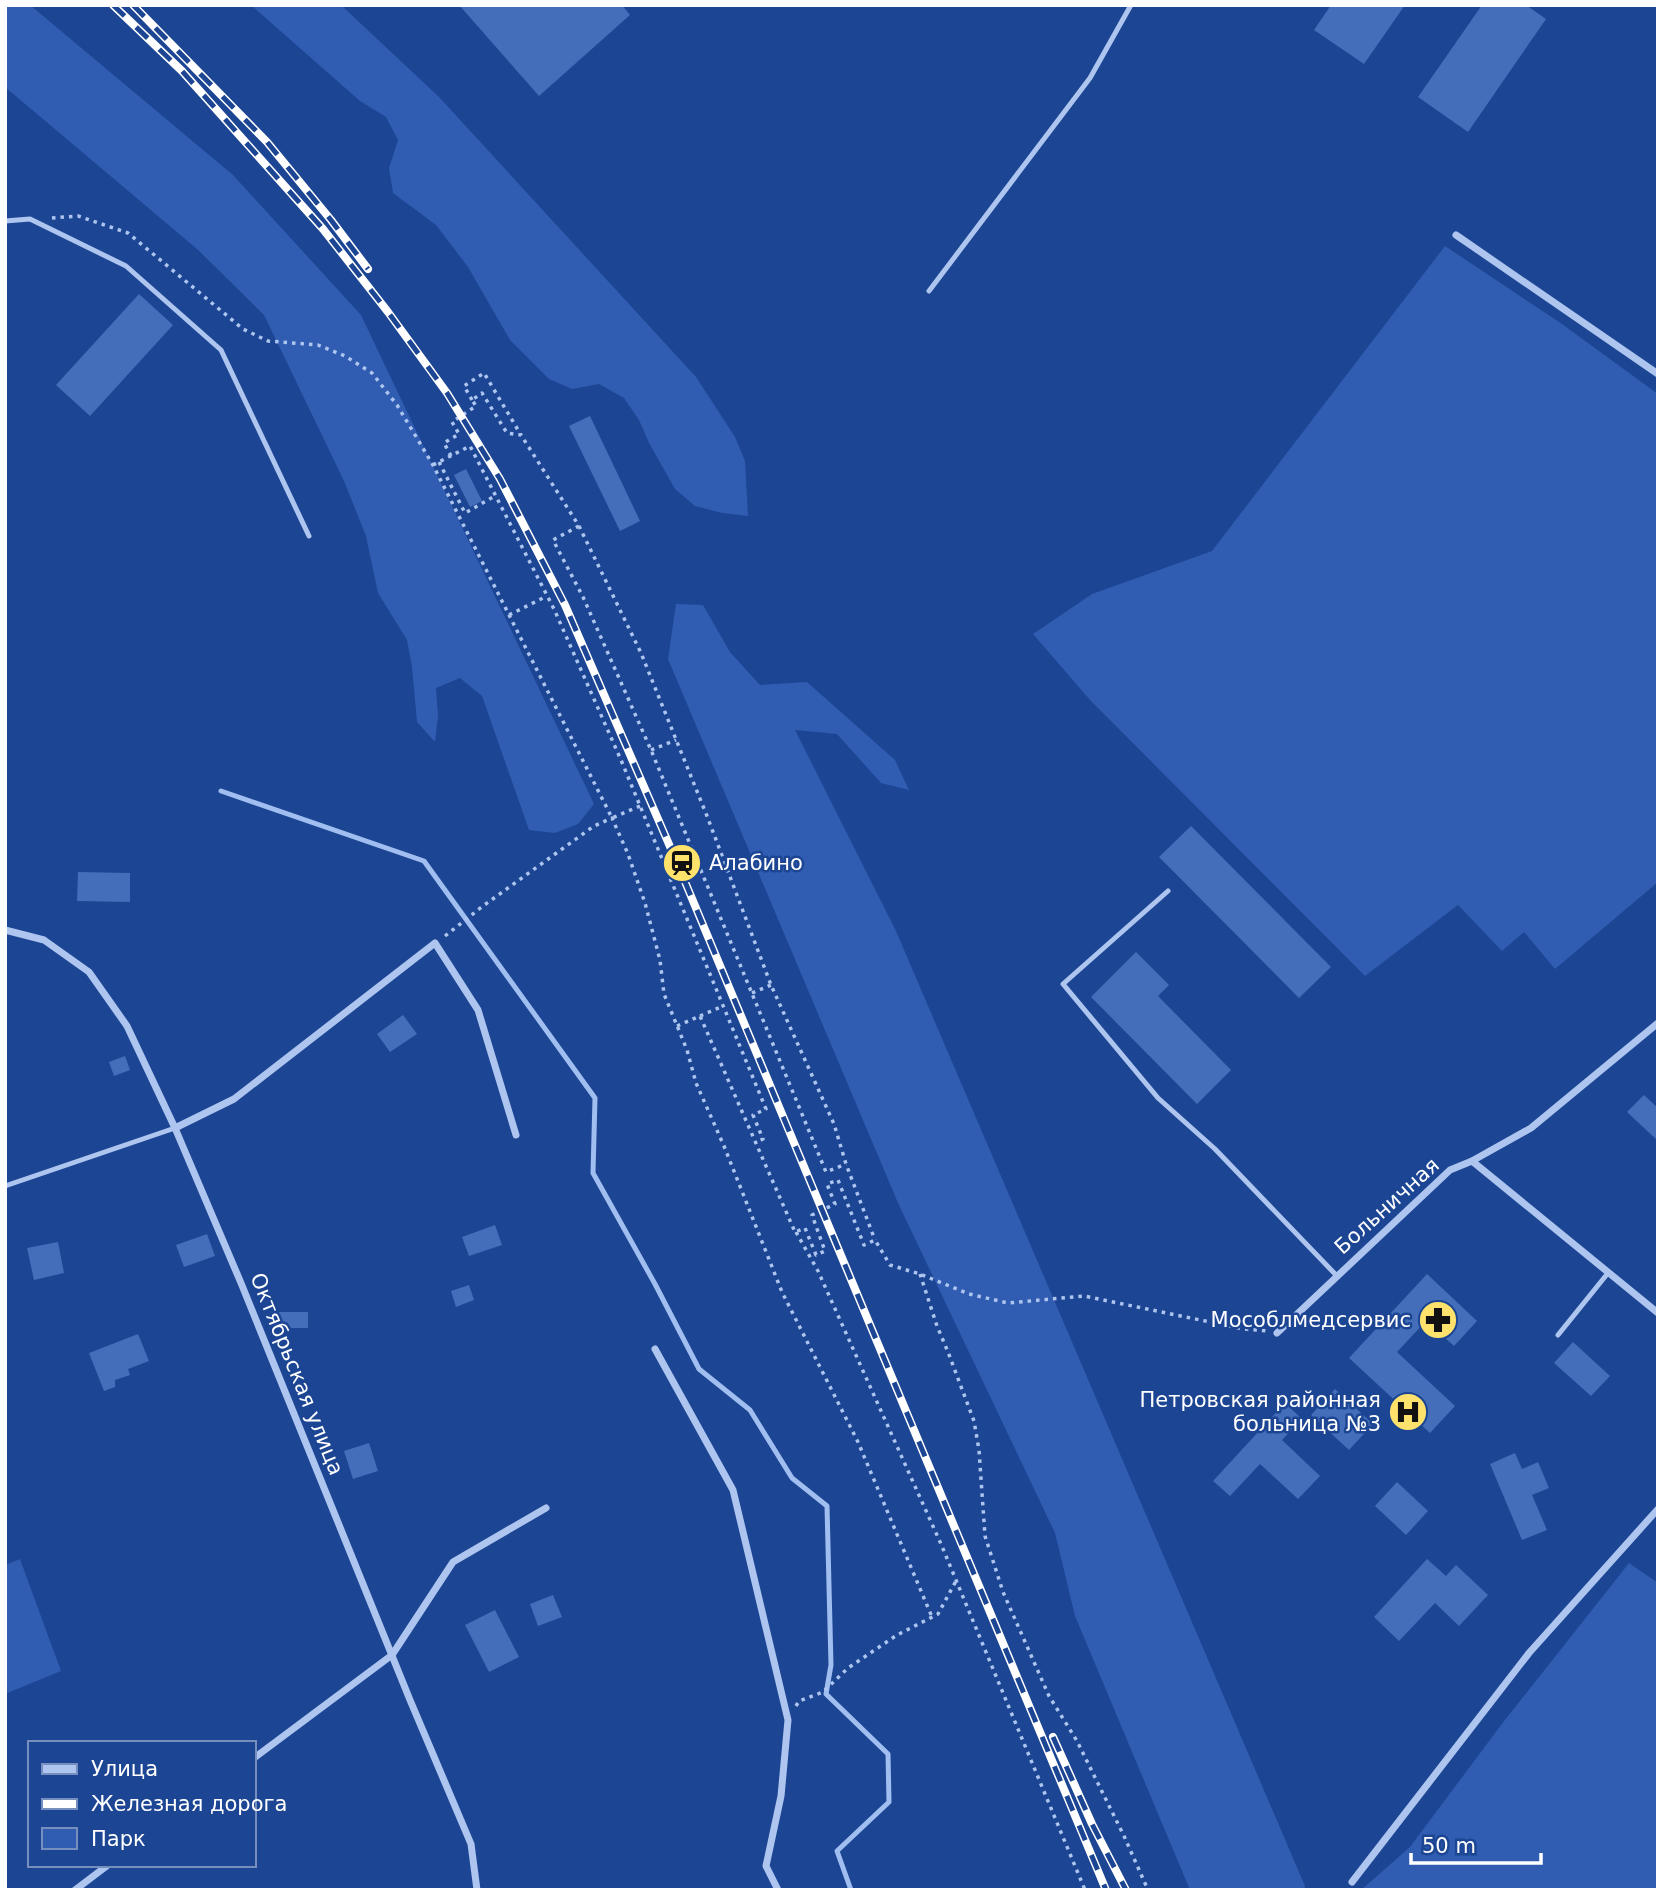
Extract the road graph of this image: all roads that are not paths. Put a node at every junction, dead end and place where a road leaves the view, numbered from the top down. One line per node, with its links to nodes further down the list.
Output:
1 (1131, 5): 4 (lane)
2 (5, 221): 6 (lane)
3 (1456, 235): 5 (street)
4 (929, 291)
5 (1658, 374)
6 (309, 536)
7 (1168, 891): 15 (lane)
8 (5, 930): 10 (street, Октябрьская улица)
9 (1658, 1023): 12 (street)
10 (175, 1128): 11 (street); 13 (lane); 22 (street, Октябрьская улица)
11 (516, 1135)
12 (1472, 1161): 14 (street, Больничная); 15 (street, Больничная)
13 (5, 1186)
14 (1608, 1273): 16 (street, Больничная); 18 (lane)
15 (1337, 1276): 17 (street, Больничная)
16 (1658, 1313)
17 (1277, 1333)
18 (1558, 1335)
19 (655, 1349): 28 (street)
20 (546, 1508): 22 (street)
21 (1658, 1509): 25 (street)
22 (392, 1656): 23 (street); 27 (street, Октябрьская улица)
23 (256, 1757)
24 (105, 1867): 26 (street)
25 (1352, 1882)
26 (75, 1890)
27 (477, 1890)
28 (778, 1890)

